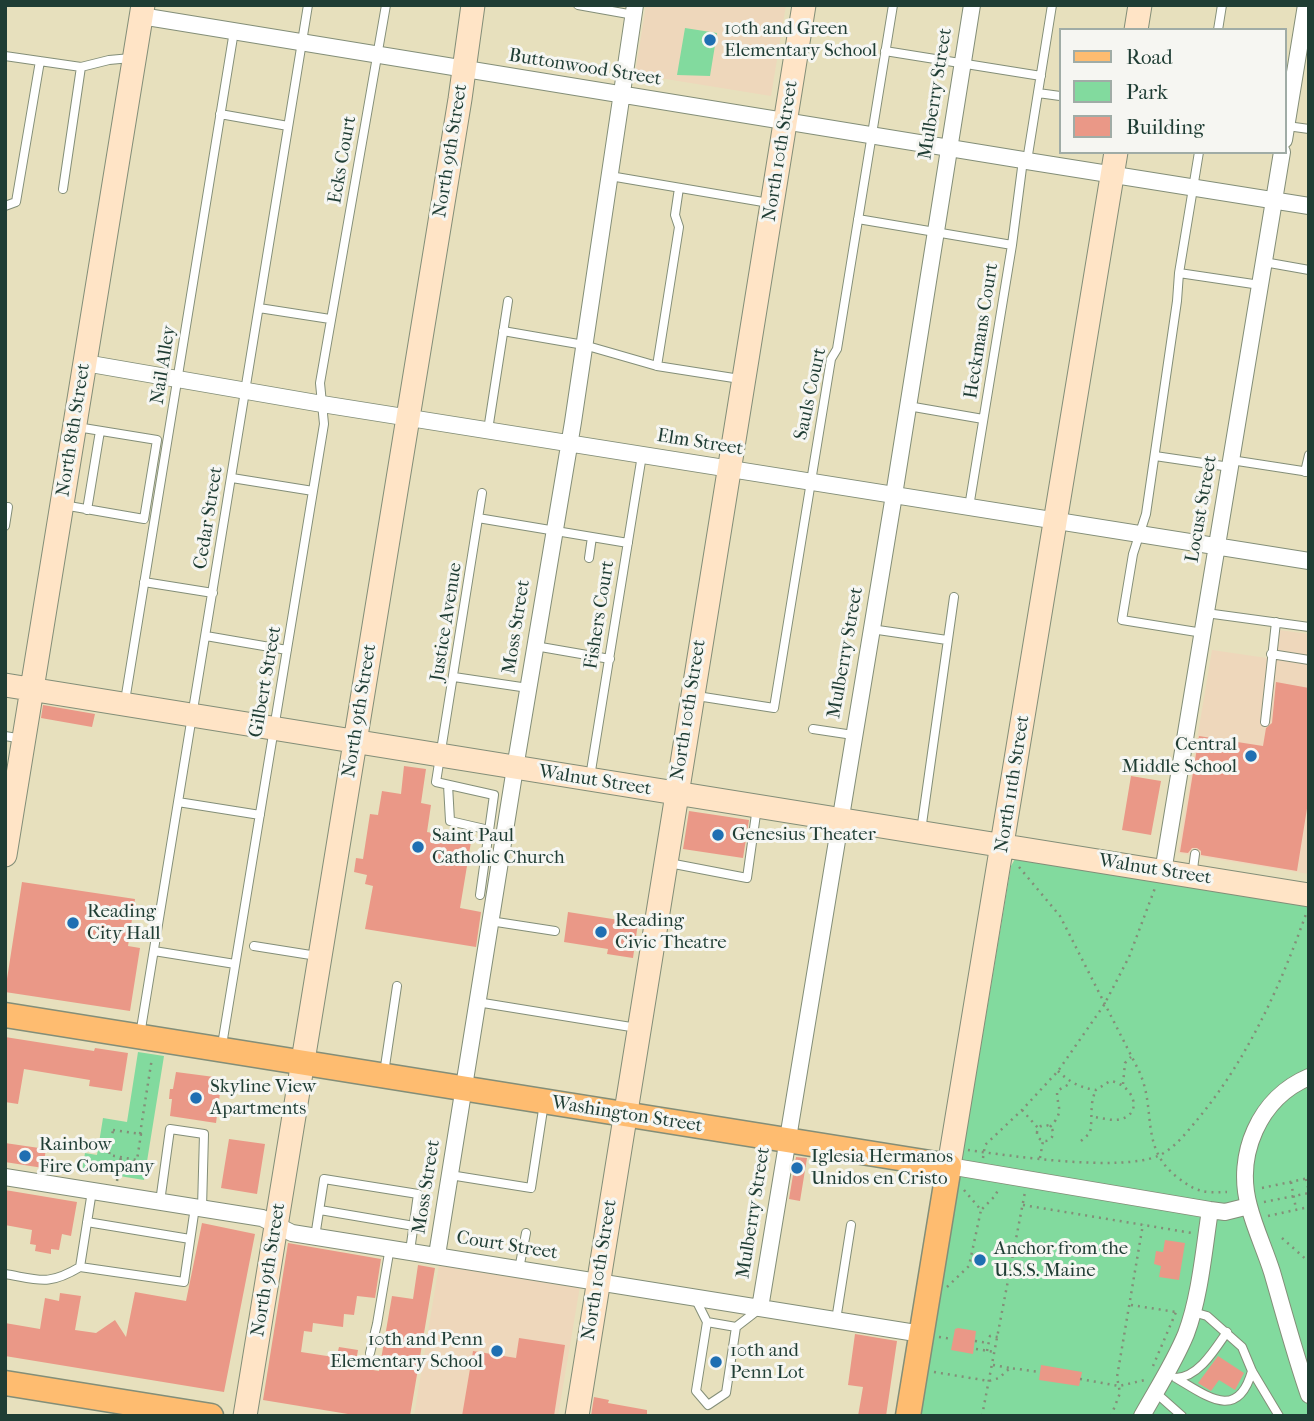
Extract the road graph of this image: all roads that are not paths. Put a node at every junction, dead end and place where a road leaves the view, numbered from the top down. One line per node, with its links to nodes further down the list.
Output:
1 (308, 5): 17 (lane, Cedar Street)
2 (386, 5): 20 (lane, Ecks Court)
3 (473, 5): 25 (street, North 9th Street)
4 (579, 5): 13 (lane)
5 (804, 5): 33 (street, North 10th Street)
6 (892, 5): 18 (lane, Sauls Court)
7 (972, 5): 23 (street, Mulberry Street)
8 (1052, 5): 26 (lane, Heckmans Court)
9 (1140, 5): 14 (street)
10 (1222, 5): 15 (lane)
11 (1306, 5): 30 (street)
12 (142, 10): 16 (street, Buttonwood Street); 21 (street, North 8th Street)
13 (634, 10): 28 (street, Moss Street)
14 (1136, 28)
15 (1218, 28)
16 (234, 32): 17 (street, Buttonwood Street); 31 (lane, Nail Alley)
17 (302, 43): 20 (street, Buttonwood Street); 34 (lane, Cedar Street)
18 (885, 51): 23 (lane); 37 (lane, Sauls Court)
19 (5, 56): 22 (lane)
20 (377, 56): 25 (street, Buttonwood Street); 60 (lane, Ecks Court)
21 (134, 58): 24 (lane); 63 (street, North 8th Street)
22 (40, 61): 24 (lane); 49 (lane)
23 (962, 64): 26 (lane); 38 (street, Mulberry Street)
24 (81, 67): 46 (lane)
25 (464, 70): 28 (street, Buttonwood Street); 70 (street, North 9th Street)
26 (1041, 76): 27 (lane, Heckmans Court)
27 (1038, 93): 29 (lane); 41 (lane, Heckmans Court)
28 (622, 96): 33 (street, Buttonwood Street); 43 (street, Moss Street)
29 (1058, 96)
30 (1288, 97): 32 (street)
31 (220, 114): 34 (lane); 65 (lane, Nail Alley)
32 (1286, 121)
33 (785, 122): 37 (street, Buttonwood Street); 48 (street, North 10th Street)
34 (288, 126): 59 (lane, Cedar Street)
35 (1309, 130): 36 (lane)
36 (1286, 133)
37 (872, 136): 38 (street, Buttonwood Street); 51 (lane, Sauls Court)
38 (949, 148): 41 (street, Buttonwood Street); 52 (street, Mulberry Street)
39 (1199, 154): 44 (lane)
40 (1282, 154): 47 (street, Locust Street)
41 (1025, 161): 42 (street, Buttonwood Street); 53 (lane, Heckmans Court)
42 (1114, 163): 44 (street, Buttonwood Street); 92 (street, North 11th Street)
43 (610, 176): 45 (lane); 62 (street, Moss Street)
44 (1194, 187): 47 (street, Buttonwood Street); 56 (lane)
45 (679, 188): 48 (lane); 64 (lane)
46 (63, 189)
47 (1274, 200): 50 (street, Buttonwood Street); 54 (street, Locust Street)
48 (772, 203): 66 (street, North 10th Street)
49 (5, 206)
50 (1309, 206)
51 (858, 219): 52 (lane); 83 (lane, Sauls Court)
52 (936, 233): 53 (lane); 69 (street, Mulberry Street)
53 (1012, 245): 71 (lane, Heckmans Court)
54 (1264, 262): 55 (lane); 57 (street, Locust Street)
55 (1309, 270)
56 (1179, 272): 57 (lane); 78 (lane)
57 (1260, 285): 79 (street, Locust Street)
58 (508, 300): 61 (lane)
59 (259, 308): 60 (lane); 67 (lane, Cedar Street)
60 (330, 319): 68 (lane, Gilbert Street)
61 (503, 331): 62 (lane); 73 (lane)
62 (584, 345): 64 (lane); 75 (street, Moss Street)
63 (85, 363): 65 (street, Elm Street); 72 (street, North 8th Street)
64 (657, 366): 66 (lane)
65 (177, 379): 67 (street, Elm Street); 101 (lane, Nail Alley)
66 (743, 379): 80 (street, North 10th Street)
67 (246, 391): 68 (street, Elm Street); 82 (lane, Cedar Street)
68 (322, 404): 70 (street, Elm Street); 84 (lane, Gilbert Street)
69 (908, 406): 71 (lane); 86 (street, Mulberry Street)
70 (407, 418): 73 (street, Elm Street); 128 (street, North 9th Street)
71 (983, 419): 89 (lane, Heckmans Court)
72 (74, 427): 74 (lane); 87 (street, North 8th Street)
73 (488, 430): 75 (street, Elm Street)
74 (100, 431): 90 (lane); 90 (lane)
75 (568, 443): 76 (street, Elm Street); 94 (street, Moss Street)
76 (642, 455): 80 (street, Elm Street); 97 (lane, Fishers Court)
77 (1309, 455): 81 (lane)
78 (1155, 456): 79 (lane); 95 (lane)
79 (1231, 464): 81 (lane); 98 (street, Locust Street)
80 (728, 469): 83 (street, Elm Street); 120 (street, North 10th Street)
81 (1307, 472)
82 (232, 478): 84 (lane); 102 (lane, Cedar Street)
83 (811, 482): 86 (street, Elm Street); 120 (lane, Sauls Court)
84 (313, 491): 112 (lane, Gilbert Street)
85 (482, 493): 91 (lane, Justice Avenue)
86 (894, 495): 89 (street, Elm Street); 107 (street, Mulberry Street)
87 (62, 505): 90 (lane); 119 (street, North 8th Street)
88 (5, 507): 93 (lane)
89 (969, 507): 92 (street, Elm Street)
90 (87, 510)
91 (478, 518): 94 (lane); 116 (lane, Justice Avenue)
92 (1056, 521): 95 (street, Elm Street); 140 (street, North 11th Street)
93 (5, 526)
94 (553, 531): 96 (lane); 111 (street, Moss Street)
95 (1139, 533): 98 (street, Elm Street); 108 (lane)
96 (592, 537): 97 (lane); 99 (lane)
97 (628, 543): 114 (lane, Fishers Court)
98 (1217, 546): 100 (street, Elm Street); 104 (street, Locust Street)
99 (589, 558)
100 (1309, 561)
101 (144, 582): 102 (lane); 121 (lane, Nail Alley)
102 (213, 593): 109 (lane, Cedar Street)
103 (954, 597): 110 (lane)
104 (1206, 613): 105 (lane); 108 (street, Locust Street)
105 (1276, 622): 106 (lane); 113 (lane)
106 (1309, 627)
107 (871, 629): 110 (lane); 126 (street, Mulberry Street)
108 (1203, 633): 143 (street, Locust Street)
109 (206, 636): 112 (lane); 122 (lane, Cedar Street)
110 (947, 640): 139 (lane)
111 (535, 646): 114 (lane); 118 (street, Moss Street)
112 (288, 650): 124 (lane, Gilbert Street)
113 (1271, 654): 115 (lane); 123 (lane)
114 (610, 659): 131 (lane, Fishers Court)
115 (1309, 660)
116 (454, 677): 118 (lane); 129 (lane, Justice Avenue)
117 (5, 685): 119 (street, Walnut Street)
118 (528, 688): 130 (street, Moss Street)
119 (32, 689): 121 (street, Walnut Street); 127 (street, North 8th Street)
120 (692, 695): 133 (street, North 10th Street)
121 (124, 704): 122 (street, Walnut Street)
122 (191, 715): 124 (street, Walnut Street); 134 (lane, Cedar Street)
123 (1265, 722)
124 (274, 729): 128 (street, Walnut Street); 136 (lane, Gilbert Street)
125 (813, 729): 126 (lane)
126 (853, 735): 137 (street, Mulberry Street)
127 (15, 738): 141 (street, North 8th Street)
128 (355, 742): 129 (street, Walnut Street); 151 (street, North 9th Street)
129 (442, 756): 130 (street, Walnut Street); 132 (lane, Justice Avenue)
130 (514, 768): 131 (street, Walnut Street); 144 (street, Moss Street)
131 (590, 780): 133 (street, Walnut Street)
132 (448, 785): 138 (lane); 138 (lane)
133 (676, 794): 135 (street, Walnut Street); 142 (street, North 10th Street)
134 (178, 802): 136 (lane); 150 (lane, Cedar Street)
135 (757, 807): 137 (street, Walnut Street); 142 (lane)
136 (260, 815): 152 (lane, Gilbert Street)
137 (839, 821): 139 (street, Walnut Street); 165 (street, Mulberry Street)
138 (489, 830): 144 (lane)
139 (921, 834): 140 (street, Walnut Street)
140 (1002, 846): 143 (street, Walnut Street); 166 (street, North 11th Street)
141 (5, 855)
142 (665, 862): 156 (street, North 10th Street)
143 (1159, 880): 146 (street, Walnut Street)
144 (488, 885): 145 (lane); 147 (street, Moss Street)
145 (480, 895)
146 (1308, 904)
147 (490, 921): 148 (lane); 154 (street, Moss Street)
148 (555, 931)
149 (254, 946): 151 (lane)
150 (154, 951): 152 (lane); 157 (lane, Cedar Street)
151 (320, 956): 159 (street, North 9th Street)
152 (235, 964): 158 (lane, Gilbert Street)
153 (397, 986): 160 (lane)
154 (477, 1002): 156 (lane); 162 (street, Moss Street)
155 (5, 1015): 157 (main road, Washington Street)
156 (639, 1028): 164 (street, North 10th Street)
157 (148, 1038): 158 (main road, Washington Street)
158 (221, 1050): 159 (main road, Washington Street)
159 (303, 1063): 160 (main road, Washington Street); 177 (street, North 9th Street)
160 (383, 1075): 162 (main road, Washington Street)
161 (1309, 1077): 171 (street)
162 (463, 1088): 163 (main road, Washington Street); 167 (street, Moss Street)
163 (545, 1102): 164 (main road, Washington Street); 167 (lane)
164 (625, 1115): 165 (main road, Washington Street); 188 (street, North 10th Street)
165 (788, 1141): 166 (main road, Washington Street); 190 (street, Mulberry Street)
166 (951, 1157): 174 (street, Washington Street); 196 (main road, North 11th Street)
167 (450, 1175): 184 (street, Moss Street)
168 (5, 1177): 169 (street, Court Street)
169 (92, 1191): 170 (street, Court Street); 175 (lane)
170 (160, 1202): 172 (street, Court Street); 172 (lane)
171 (1249, 1206): 174 (street, Washington Street); 201 (street)
172 (198, 1208): 177 (street, Court Street); 181 (lane)
173 (320, 1210): 178 (lane); 178 (lane); 180 (lane)
174 (1210, 1210): 191 (street)
175 (87, 1222): 181 (lane); 185 (lane)
176 (851, 1224): 192 (lane)
177 (276, 1225): 180 (street, Court Street); 204 (street, North 9th Street)
178 (414, 1226): 183 (lane)
179 (526, 1233): 186 (lane)
180 (316, 1237): 182 (street, Court Street)
181 (190, 1239): 185 (lane)
182 (390, 1247): 183 (street, Court Street); 197 (lane)
183 (410, 1251): 184 (street, Court Street)
184 (437, 1255): 186 (street, Court Street)
185 (80, 1266): 187 (lane)
186 (519, 1269): 188 (street, Court Street)
187 (5, 1275)
188 (598, 1282): 189 (street, Court Street); 205 (street, North 10th Street)
189 (695, 1298): 190 (street, Court Street); 193 (lane)
190 (760, 1308): 192 (street, Court Street); 194 (lane)
191 (1193, 1312): 195 (lane); 199 (street)
192 (836, 1320): 196 (street, Court Street)
193 (707, 1322): 194 (lane); 202 (lane)
194 (736, 1327): 202 (lane)
195 (1227, 1332): 198 (lane); 199 (lane)
196 (930, 1336): 207 (main road, North 11th Street)
197 (370, 1353)
198 (1252, 1371): 199 (lane); 210 (lane)
199 (1160, 1382): 208 (street); 209 (lane)
200 (5, 1383): 203 (main road)
201 (1309, 1395)
202 (708, 1405): 206 (lane)
203 (211, 1416)
204 (245, 1416)
205 (577, 1416)
206 (707, 1416)
207 (908, 1416)
208 (1142, 1416)
209 (1182, 1416)
210 (1279, 1416)

